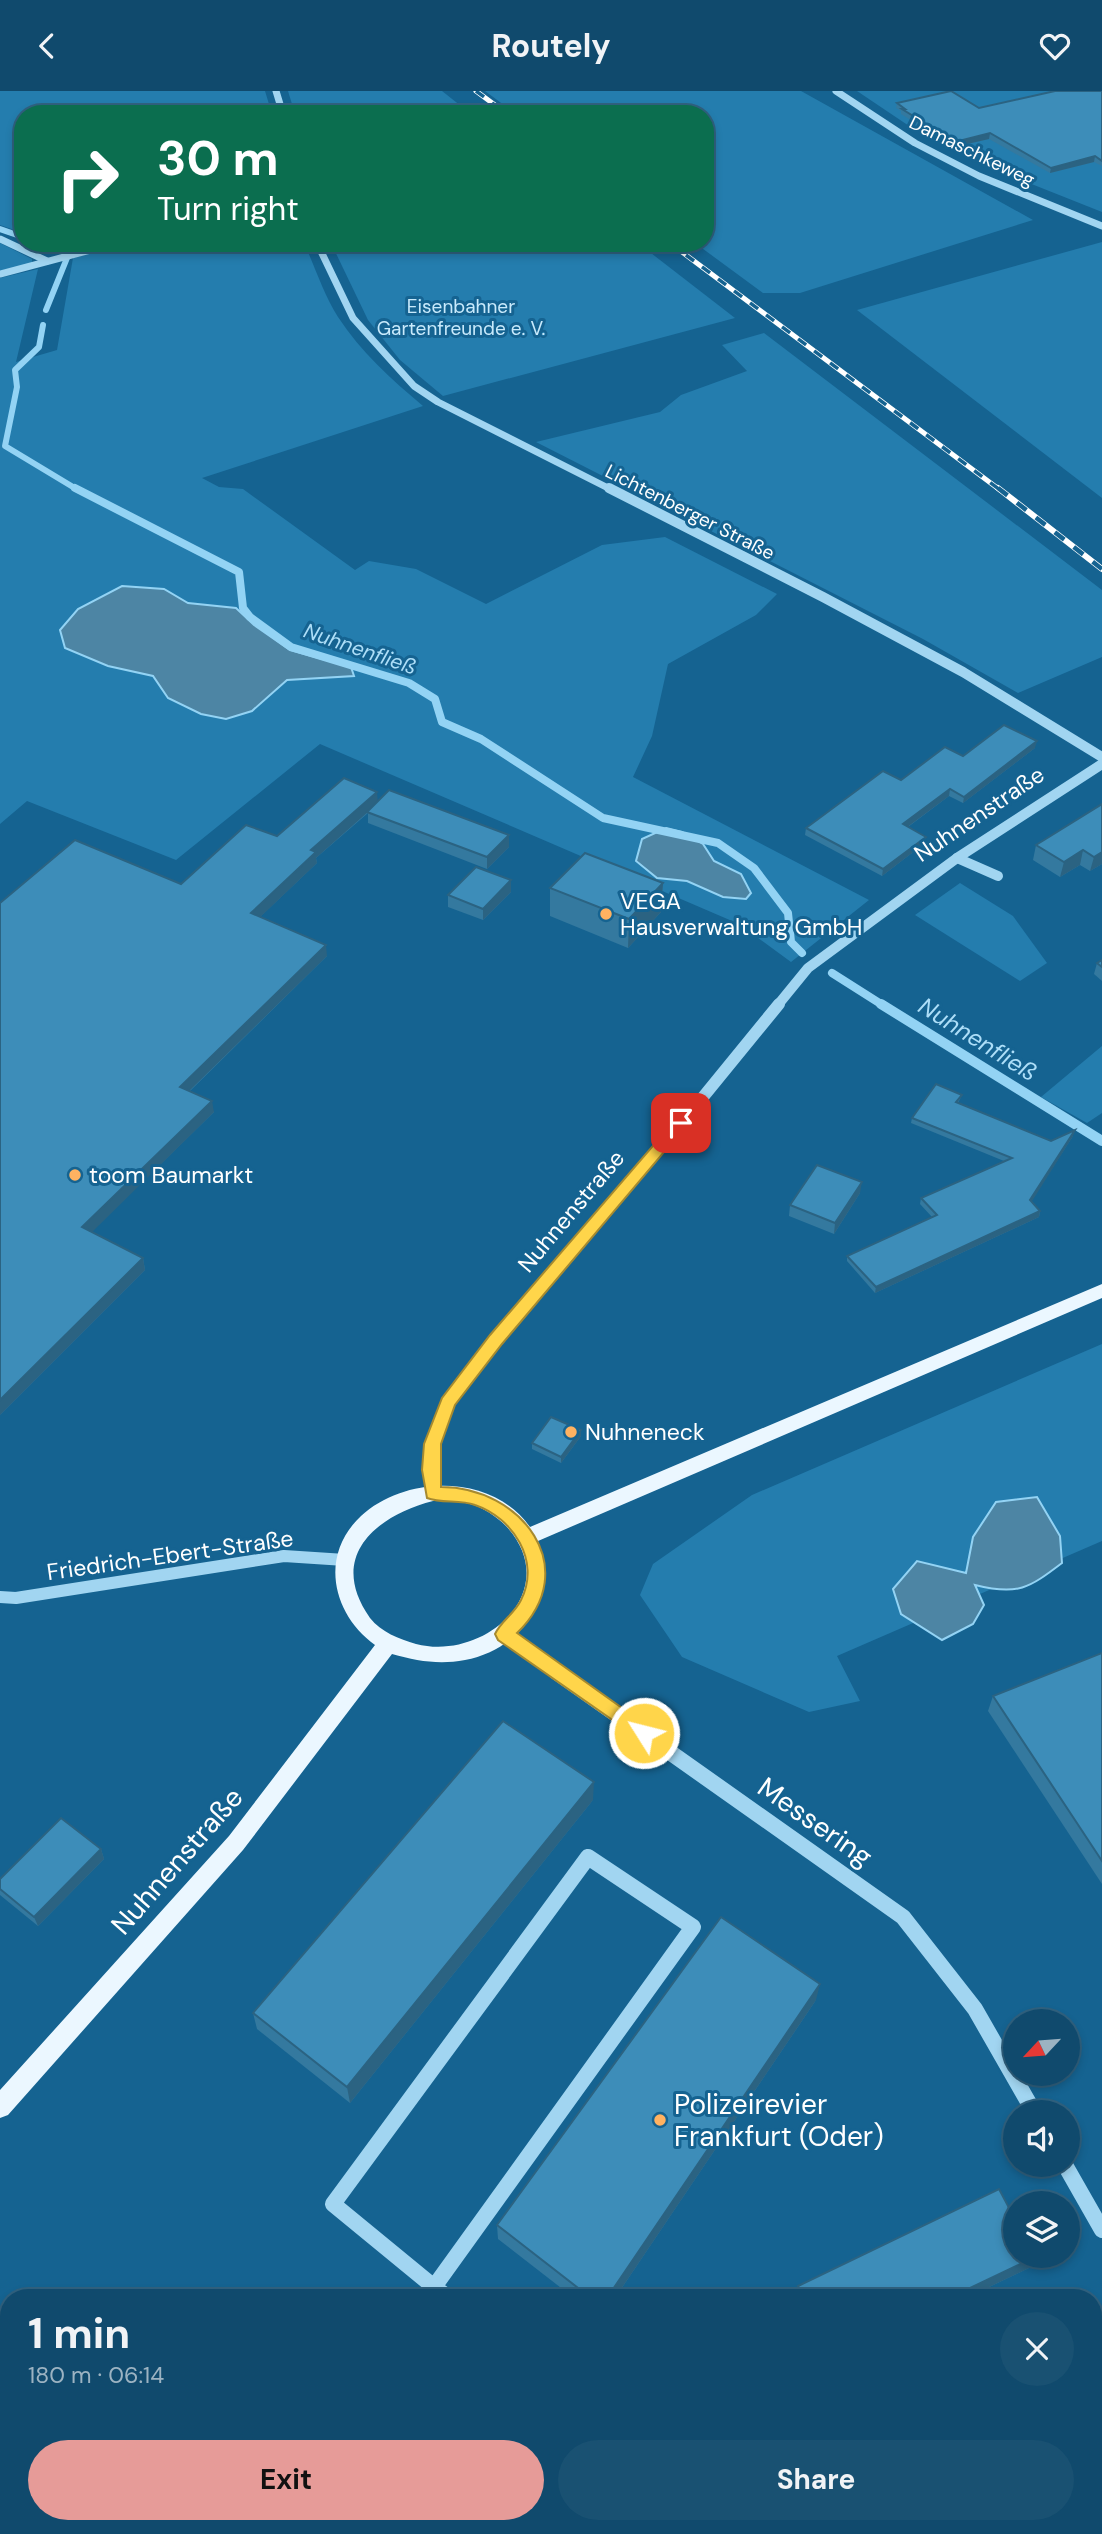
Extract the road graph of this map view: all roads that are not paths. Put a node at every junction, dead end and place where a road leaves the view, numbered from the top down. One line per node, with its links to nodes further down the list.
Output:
1 (836, 91): 2 (street, Damaschkeweg)
2 (1102, 226)
3 (28, 252): 6 (street)
4 (82, 252): 6 (street)
5 (321, 252): 8 (street, Lichtenberger Straße)
6 (47, 261): 7 (street)
7 (0, 274)
8 (1102, 757)
9 (1102, 764): 10 (street, Nuhnenstraße)
10 (957, 857): 11 (street); 13 (street, Nuhnenstraße)
11 (998, 876)
12 (1102, 1291): 14 (main road)
13 (433, 1493): 14 (main road); 15 (main road)
14 (527, 1537): 17 (main road)
15 (345, 1560): 16 (street, Friedrich-Ebert-Straße); 18 (main road)
16 (0, 1597)
17 (504, 1634): 18 (main road); 19 (street, Messering)
18 (387, 1645): 20 (main road, Nuhnenstraße)
19 (1027, 2100)
20 (0, 2107)
21 (1072, 2177): 22 (street)
22 (1102, 2230)
23 (427, 2289): 24 (street)
24 (432, 2289)

